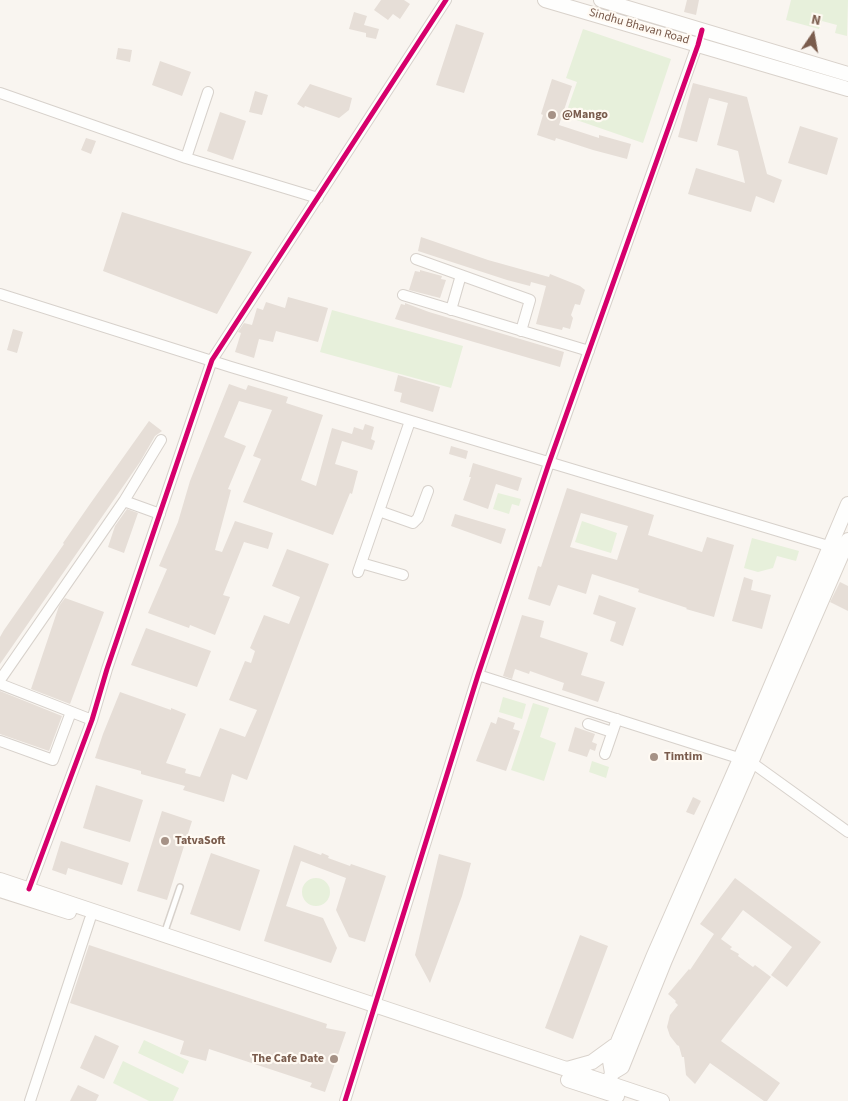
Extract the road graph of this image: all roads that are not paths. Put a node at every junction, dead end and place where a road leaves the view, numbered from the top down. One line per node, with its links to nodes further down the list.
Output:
1 (446, 0): 12 (street)
2 (545, 0): 4 (main road, Sindhu Bhavan Road)
3 (602, 0): 5 (main road, Sindhu Bhavan Road)
4 (571, 4): 6 (main road, Sindhu Bhavan Road)
5 (702, 30): 6 (street); 7 (main road, Sindhu Bhavan Road)
6 (698, 44): 8 (main road, Sindhu Bhavan Road); 19 (street)
7 (848, 74)
8 (848, 89)
9 (208, 92): 11 (street)
10 (0, 93): 11 (street)
11 (186, 158): 12 (street)
12 (318, 198): 20 (street)
13 (416, 259): 14 (street)
14 (461, 275): 17 (street); 18 (street)
15 (0, 294): 20 (street)
16 (403, 296): 17 (street)
17 (451, 310): 18 (street)
18 (521, 331): 19 (street)
19 (589, 351): 23 (street)
20 (212, 360): 21 (street); 28 (street)
21 (410, 421): 23 (street); 27 (street)
22 (161, 440): 25 (street)
23 (549, 462): 29 (street); 32 (street)
24 (428, 491): 27 (street)
25 (124, 501): 28 (street); 33 (street)
26 (848, 504): 29 (main road)
27 (379, 511): 31 (street)
28 (160, 514): 37 (street)
29 (829, 546): 30 (street); 42 (main road)
30 (846, 547): 42 (main road)
31 (404, 575)
32 (478, 675): 36 (street); 50 (street)
33 (0, 680)
34 (0, 684): 35 (street)
35 (71, 712): 37 (street); 40 (street)
36 (617, 719): 39 (street); 42 (street)
37 (92, 720): 46 (street)
38 (588, 724): 39 (street)
39 (612, 732): 41 (street)
40 (0, 741)
41 (605, 754)
42 (745, 760): 43 (street); 51 (main road); 53 (main road)
43 (848, 832)
44 (0, 880): 46 (main road)
45 (180, 887): 49 (lane)
46 (30, 889): 49 (main road)
47 (0, 890): 48 (main road)
48 (90, 919): 50 (main road); 54 (street)
49 (164, 935): 50 (main road)
50 (373, 1011): 52 (main road); 53 (main road); 55 (street)
51 (617, 1044): 52 (main road); 53 (main road)
52 (566, 1069): 53 (main road)
53 (607, 1088): 56 (main road); 57 (main road)
54 (30, 1101)
55 (344, 1101)
56 (632, 1101)
57 (662, 1101)

